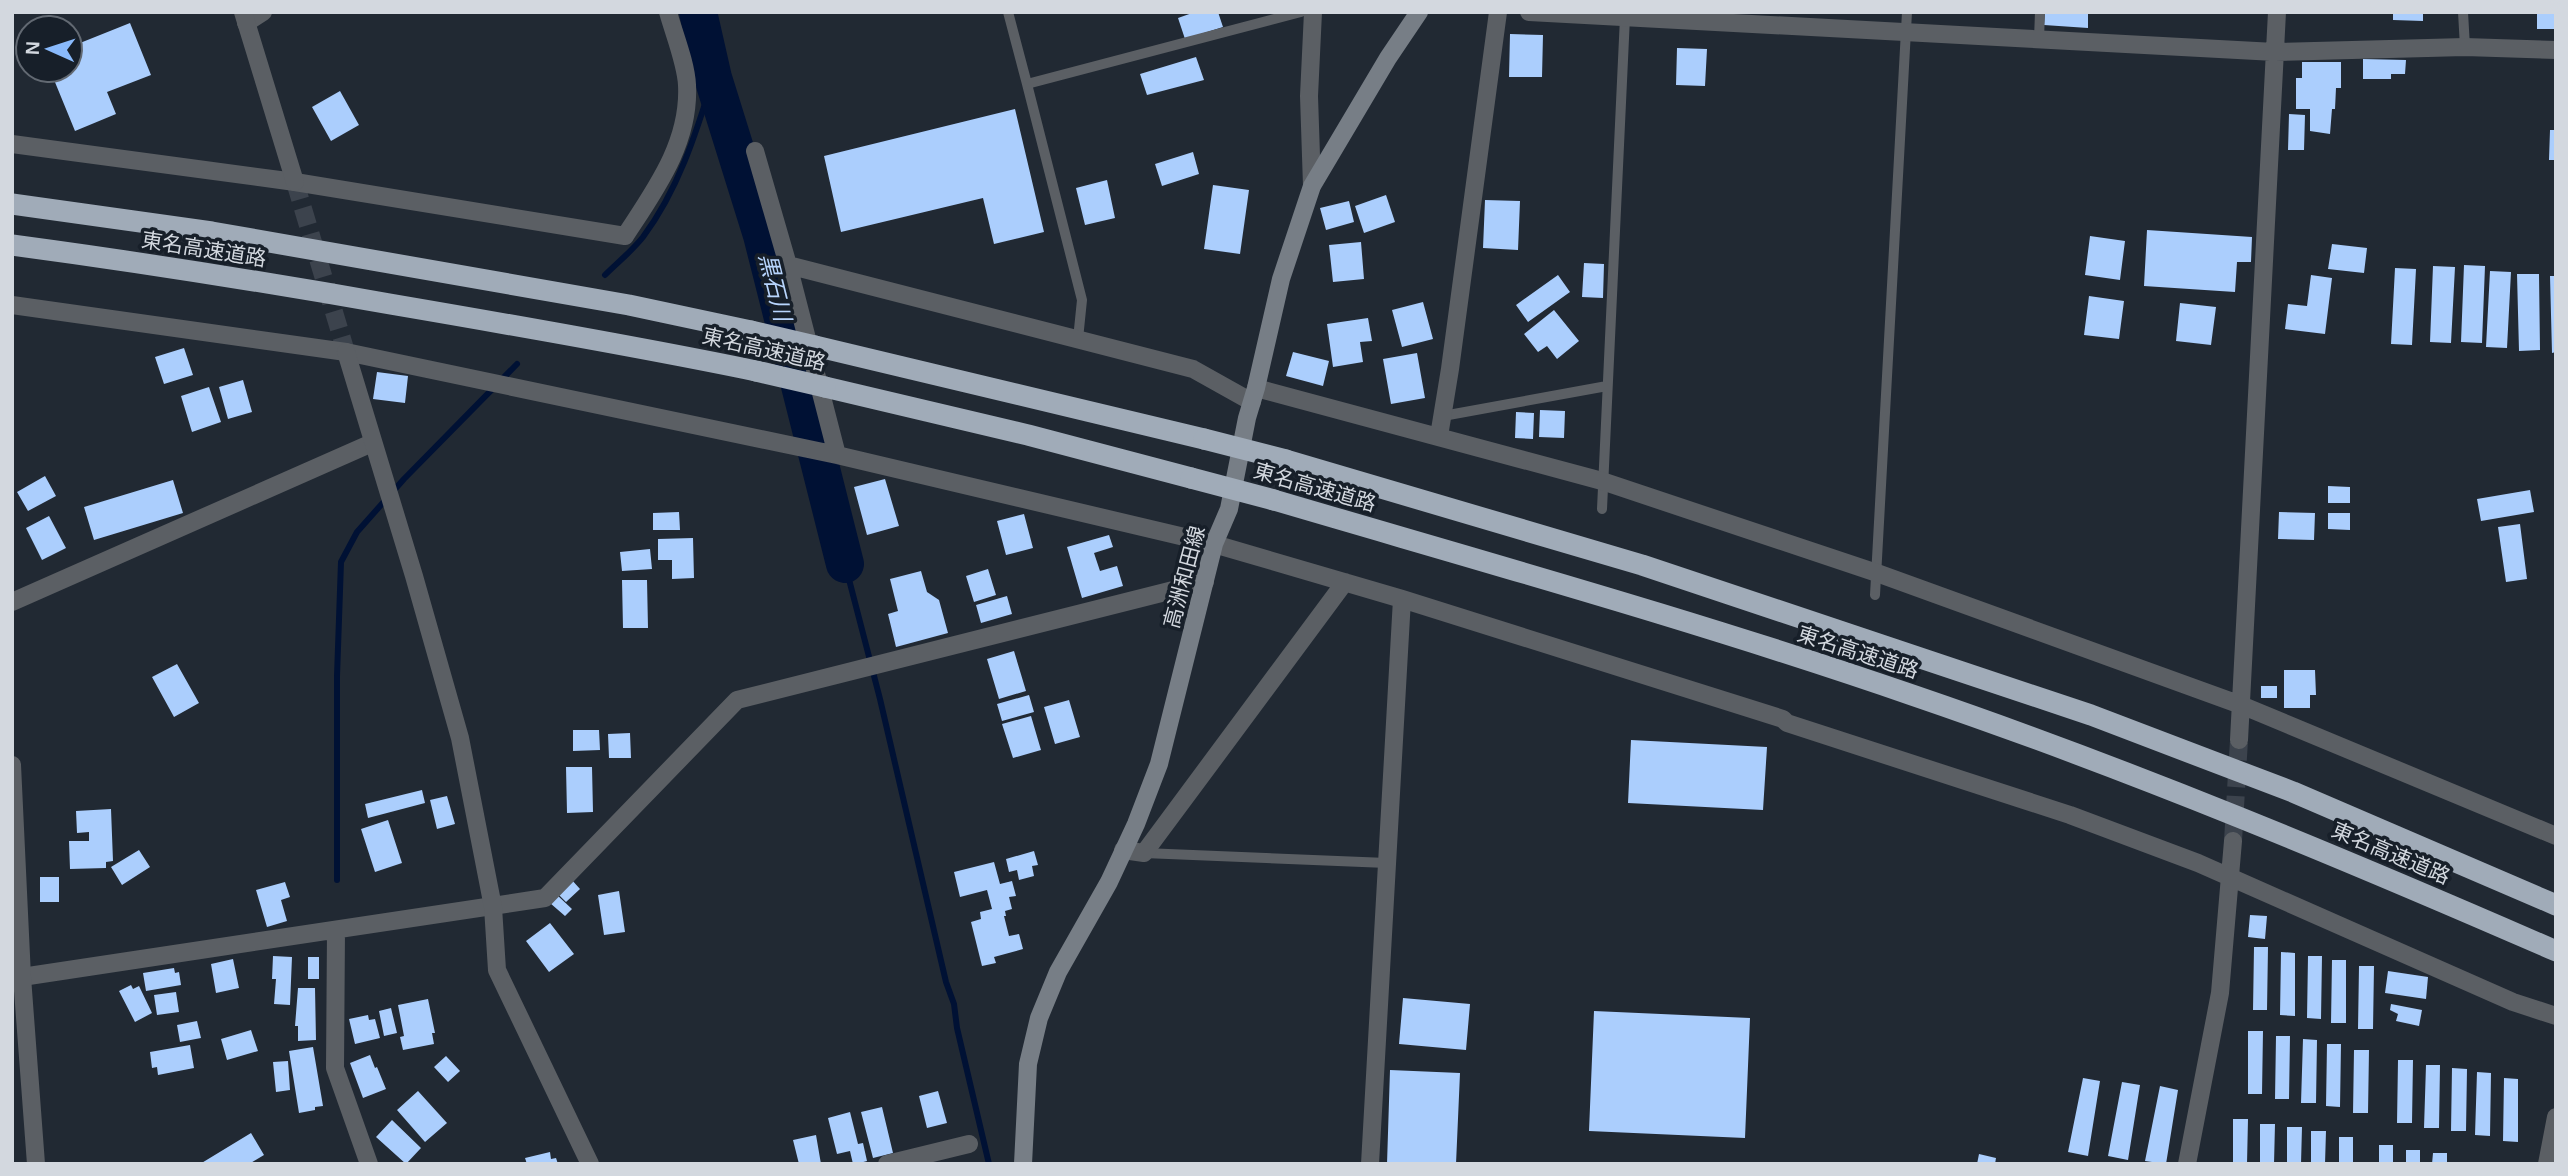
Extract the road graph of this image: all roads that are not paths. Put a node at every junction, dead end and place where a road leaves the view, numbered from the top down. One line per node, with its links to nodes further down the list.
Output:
1 (263, 12): 14 (street)
2 (668, 12): 23 (street)
3 (1008, 12): 20 (lane)
4 (1301, 12): 20 (lane)
5 (1313, 12): 24 (street)
6 (1419, 12): 24 (main road, 高洲和田線)
7 (1499, 12): 33 (street)
8 (1529, 12): 13 (street)
9 (1907, 12): 15 (lane)
10 (2040, 12): 16 (lane)
11 (2277, 12): 19 (street)
12 (2463, 12): 17 (lane)
13 (1625, 17): 15 (street); 31 (lane)
14 (244, 18): 23 (street)
15 (1907, 33): 16 (street); 40 (lane)
16 (2039, 39): 19 (street)
17 (2465, 47): 18 (street); 19 (street)
18 (2556, 50)
19 (2275, 52): 46 (street)
20 (1027, 84): 29 (lane)
21 (12, 144): 23 (street)
22 (755, 151): 27 (street)
23 (295, 182)
24 (1312, 186): 32 (main road, 高洲和田線)
25 (12, 204): 55 (highway, 東名高速道路, bridge)
26 (12, 246): 58 (highway, 東名高速道路, bridge)
27 (788, 265): 29 (street); 36 (street)
28 (12, 305): 30 (street)
29 (1078, 340): 32 (street)
30 (346, 352): 35 (street); 36 (street)
31 (1607, 386): 33 (lane); 37 (lane)
32 (1254, 395): 34 (street); 39 (main road, 高洲和田線)
33 (1443, 416): 34 (street)
34 (1439, 436): 37 (street)
35 (372, 443): 45 (street); 56 (street)
36 (833, 454): 39 (street)
37 (1602, 481): 38 (lane); 40 (street)
38 (1602, 509)
39 (1214, 544): 41 (main road, 高洲和田線); 42 (street)
40 (1877, 573): 43 (lane); 46 (street)
41 (1205, 582): 51 (main road, 高洲和田線); 56 (street)
42 (1345, 582): 44 (street); 52 (street)
43 (1875, 595)
44 (1402, 598): 53 (street); 54 (street)
45 (12, 602)
46 (2241, 705): 47 (street); 49 (street)
47 (2239, 740)
48 (12, 765): 59 (street)
49 (2556, 836)
50 (2233, 841): 54 (street)
51 (1124, 850): 52 (street); 67 (main road, 高洲和田線)
52 (1144, 853): 53 (lane)
53 (1387, 863): 68 (street)
54 (2231, 878): 60 (street); 69 (street)
55 (2556, 905)
56 (493, 907): 57 (street); 65 (street)
57 (336, 931): 59 (street); 64 (street)
58 (2556, 951)
59 (17, 980): 63 (street)
60 (2556, 1016)
61 (2556, 1117): 70 (street)
62 (969, 1143): 66 (street)
63 (36, 1164)
64 (369, 1164)
65 (590, 1164)
66 (887, 1164)
67 (1023, 1164)
68 (1370, 1164)
69 (2188, 1164)
70 (2547, 1164)

